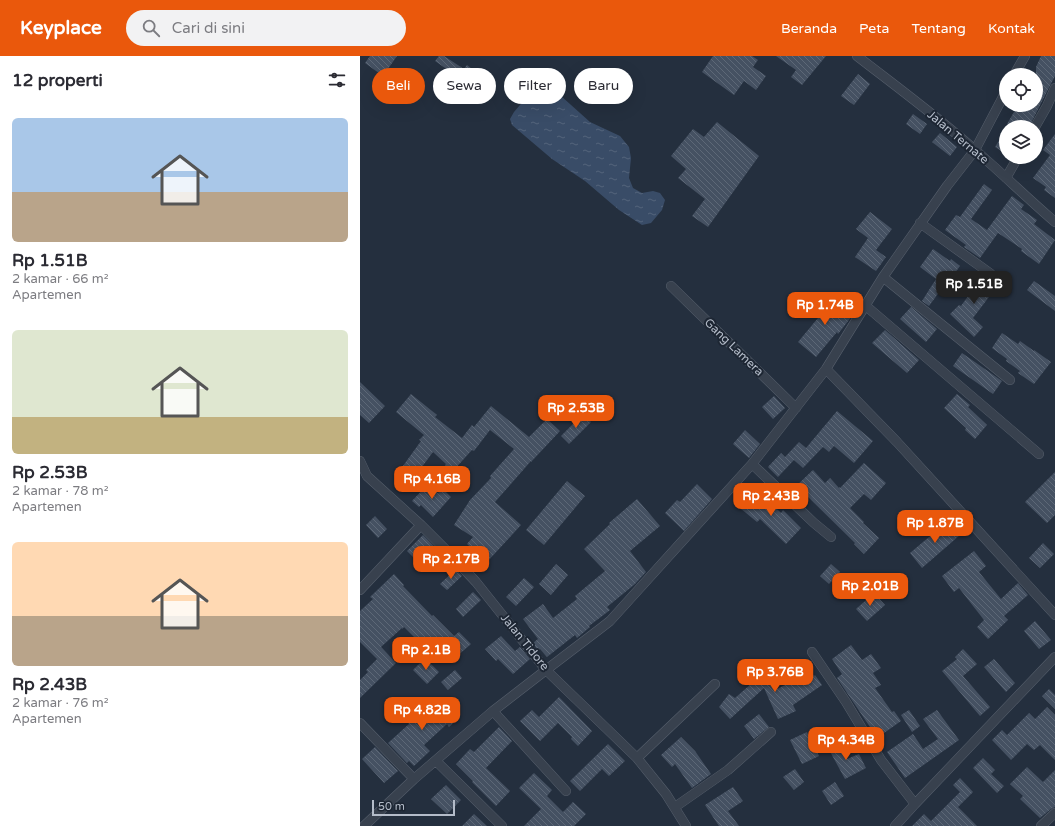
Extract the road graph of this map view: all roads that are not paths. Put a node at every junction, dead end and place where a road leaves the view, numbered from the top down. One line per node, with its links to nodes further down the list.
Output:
1 (856, 56): 9 (street, Jalan Ternate)
2 (1025, 56): 3 (street)
3 (1018, 68)
4 (1055, 88): 6 (street)
5 (999, 104): 9 (street)
6 (1047, 106): 7 (street); 8 (street)
7 (1055, 111)
8 (1039, 120)
9 (975, 150): 11 (street, Jalan Ternate); 13 (street)
10 (1014, 164): 11 (street)
11 (1006, 178): 12 (street, Jalan Ternate)
12 (1055, 222)
13 (920, 223): 14 (street); 15 (street)
14 (991, 274)
15 (883, 277): 17 (street); 19 (street)
16 (671, 286): 20 (street, Gang Lamera)
17 (866, 306): 18 (street); 21 (street)
18 (826, 369): 20 (street); 29 (street)
19 (1010, 380)
20 (796, 408): 23 (street)
21 (1040, 454)
22 (360, 461): 24 (street, Jalan Tidore)
23 (752, 464): 27 (street); 32 (street)
24 (367, 476): 25 (street); 26 (street, Jalan Tidore)
25 (360, 483)
26 (421, 525): 28 (street); 32 (street, Jalan Tidore)
27 (831, 537)
28 (360, 590)
29 (1055, 615)
30 (812, 652): 41 (street)
31 (1053, 662): 41 (street)
32 (546, 670): 34 (street); 37 (street, Jalan Tidore)
33 (715, 684): 37 (street)
34 (493, 711): 38 (street); 40 (street)
35 (360, 723): 39 (street)
36 (771, 732): 42 (street)
37 (637, 758): 42 (street, Jalan Tidore)
38 (436, 760): 39 (street); 45 (street)
39 (414, 779): 44 (street)
40 (566, 791)
41 (915, 804): 47 (street)
42 (675, 807): 46 (street, Jalan Tidore)
43 (1055, 813): 48 (street)
44 (364, 826)
45 (502, 826)
46 (686, 826)
47 (895, 826)
48 (1041, 826)

